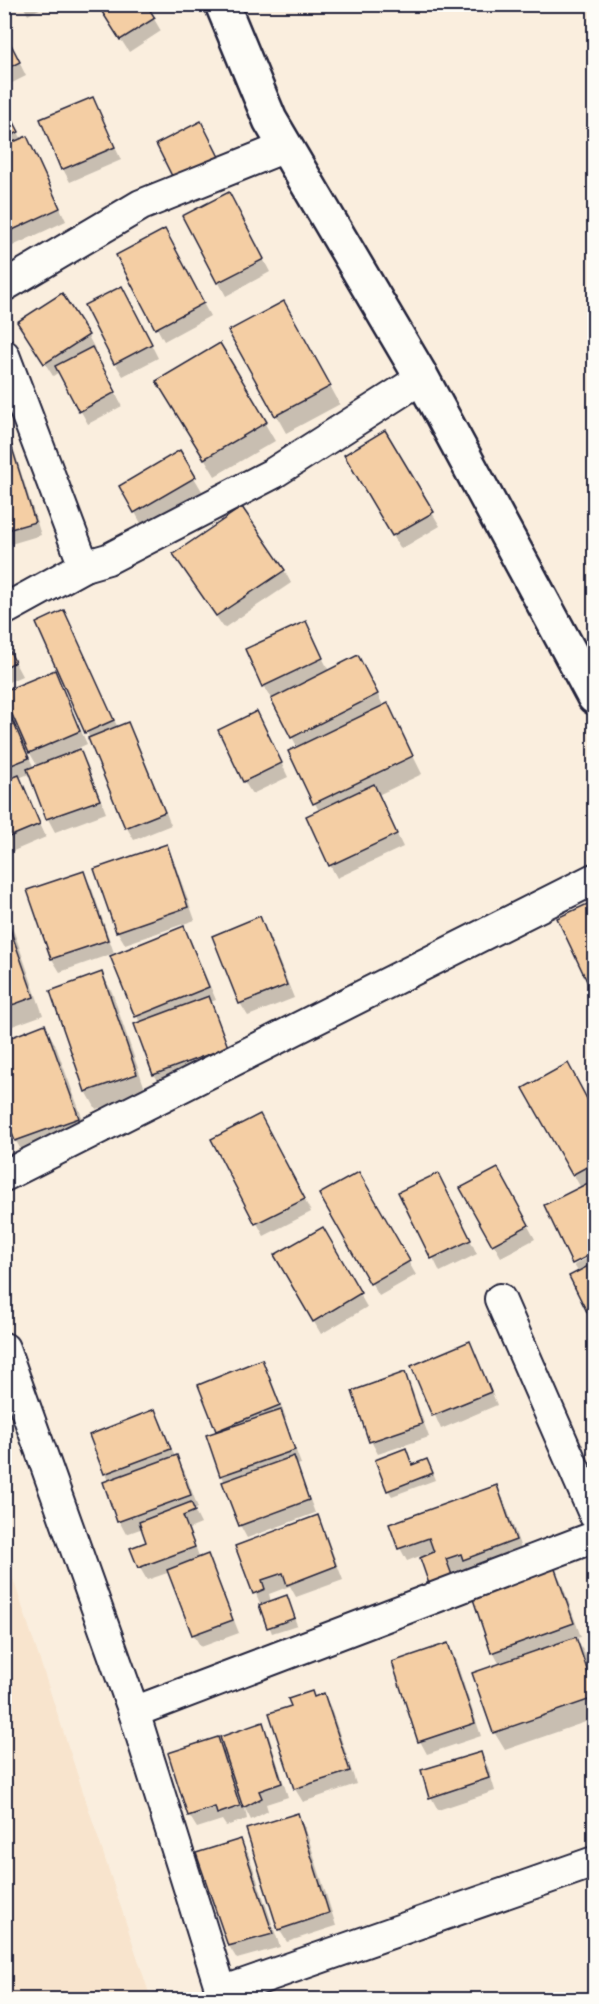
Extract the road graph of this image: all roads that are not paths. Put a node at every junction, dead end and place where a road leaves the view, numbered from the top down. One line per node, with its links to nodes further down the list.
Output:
1 (222, 4): 2 (street)
2 (285, 147): 3 (street); 5 (street)
3 (4, 286)
4 (4, 355): 6 (street)
5 (422, 378): 6 (street); 8 (street)
6 (84, 566): 7 (street)
7 (4, 610)
8 (594, 697)
9 (594, 879): 10 (street)
10 (4, 1176)
11 (500, 1299): 13 (street)
12 (4, 1348): 15 (street)
13 (594, 1515)
14 (594, 1536): 15 (street)
15 (134, 1712): 17 (street)
16 (594, 1862): 17 (street)
17 (223, 1996)

